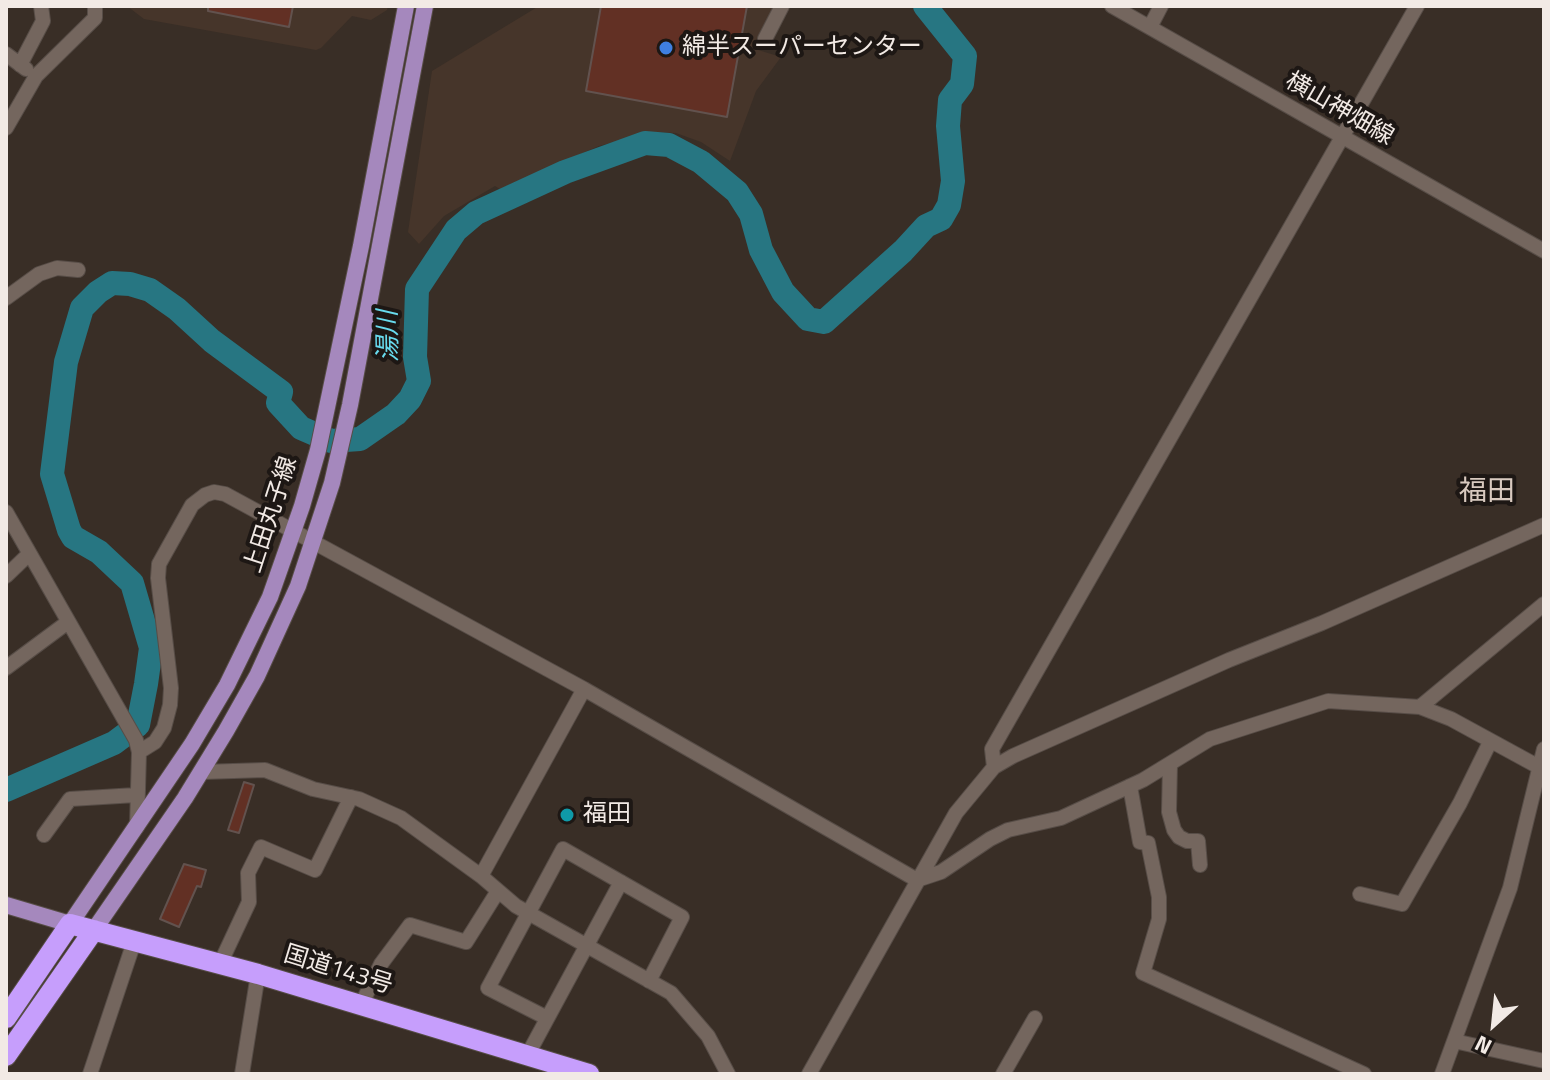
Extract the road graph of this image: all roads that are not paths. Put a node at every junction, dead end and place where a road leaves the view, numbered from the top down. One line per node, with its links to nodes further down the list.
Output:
1 (41, 6): 12 (street)
2 (95, 6): 13 (street)
3 (406, 6): 21 (main road, 上田丸子線)
4 (425, 6): 22 (main road, 上田丸子線)
5 (782, 6): 10 (street)
6 (1112, 6): 9 (street, 横山神畑線)
7 (1161, 6): 9 (street)
8 (1417, 6): 15 (street)
9 (1150, 27): 15 (street, 横山神畑線)
10 (765, 39)
11 (6, 54): 12 (street)
12 (20, 65): 13 (street)
13 (36, 76): 14 (street)
14 (6, 128)
15 (1342, 137): 16 (street, 横山神畑線); 34 (street)
16 (1544, 251)
17 (78, 270): 18 (street)
18 (6, 298)
19 (7, 517): 23 (street)
20 (1544, 525): 34 (street)
21 (294, 531): 22 (street); 31 (street); 41 (main road, 上田丸子線)
22 (314, 542): 28 (street); 36 (main road, 上田丸子線)
23 (29, 554): 24 (street); 26 (street)
24 (6, 576)
25 (1544, 604): 29 (street)
26 (68, 622): 27 (street); 31 (street)
27 (6, 668)
28 (584, 689): 44 (street); 45 (street)
29 (1420, 707): 30 (street); 33 (street)
30 (1490, 742): 35 (street); 48 (street)
31 (137, 746): 39 (street)
32 (1544, 749): 35 (street)
33 (1170, 764): 37 (street); 43 (street)
34 (994, 767): 45 (street)
35 (1539, 767): 38 (street)
36 (202, 772): 40 (street); 52 (main road, 上田丸子線)
37 (1130, 786): 45 (street); 72 (street)
38 (1540, 786): 62 (street)
39 (136, 795): 41 (street); 42 (street)
40 (351, 797): 44 (street); 55 (street)
41 (137, 827): 51 (main road, 上田丸子線)
42 (44, 835)
43 (1200, 865)
44 (481, 876): 47 (street)
45 (917, 880): 70 (street)
46 (621, 882): 50 (street); 54 (street); 57 (street)
47 (498, 891): 50 (street); 58 (street)
48 (1360, 894)
49 (6, 905): 51 (main road)
50 (527, 913): 54 (street); 60 (street)
51 (70, 924): 52 (highway, 国道143号); 59 (highway)
52 (94, 930): 53 (highway, 国道143号); 63 (highway)
53 (134, 942): 55 (highway, 国道143号); 66 (street)
54 (586, 948): 57 (street); 60 (street)
55 (220, 964): 56 (highway, 国道143号)
56 (258, 974): 58 (highway, 国道143号); 67 (street)
57 (649, 981): 69 (street)
58 (361, 1005): 64 (highway, 国道143号)
59 (6, 1018)
60 (547, 1018): 64 (street)
61 (1035, 1018): 71 (street)
62 (1454, 1041): 65 (street); 73 (street)
63 (6, 1056)
64 (527, 1056): 68 (highway, 国道143号)
65 (1544, 1061)
66 (90, 1074)
67 (242, 1074)
68 (589, 1074)
69 (728, 1074)
70 (809, 1074)
71 (1003, 1074)
72 (1364, 1074)
73 (1442, 1074)

